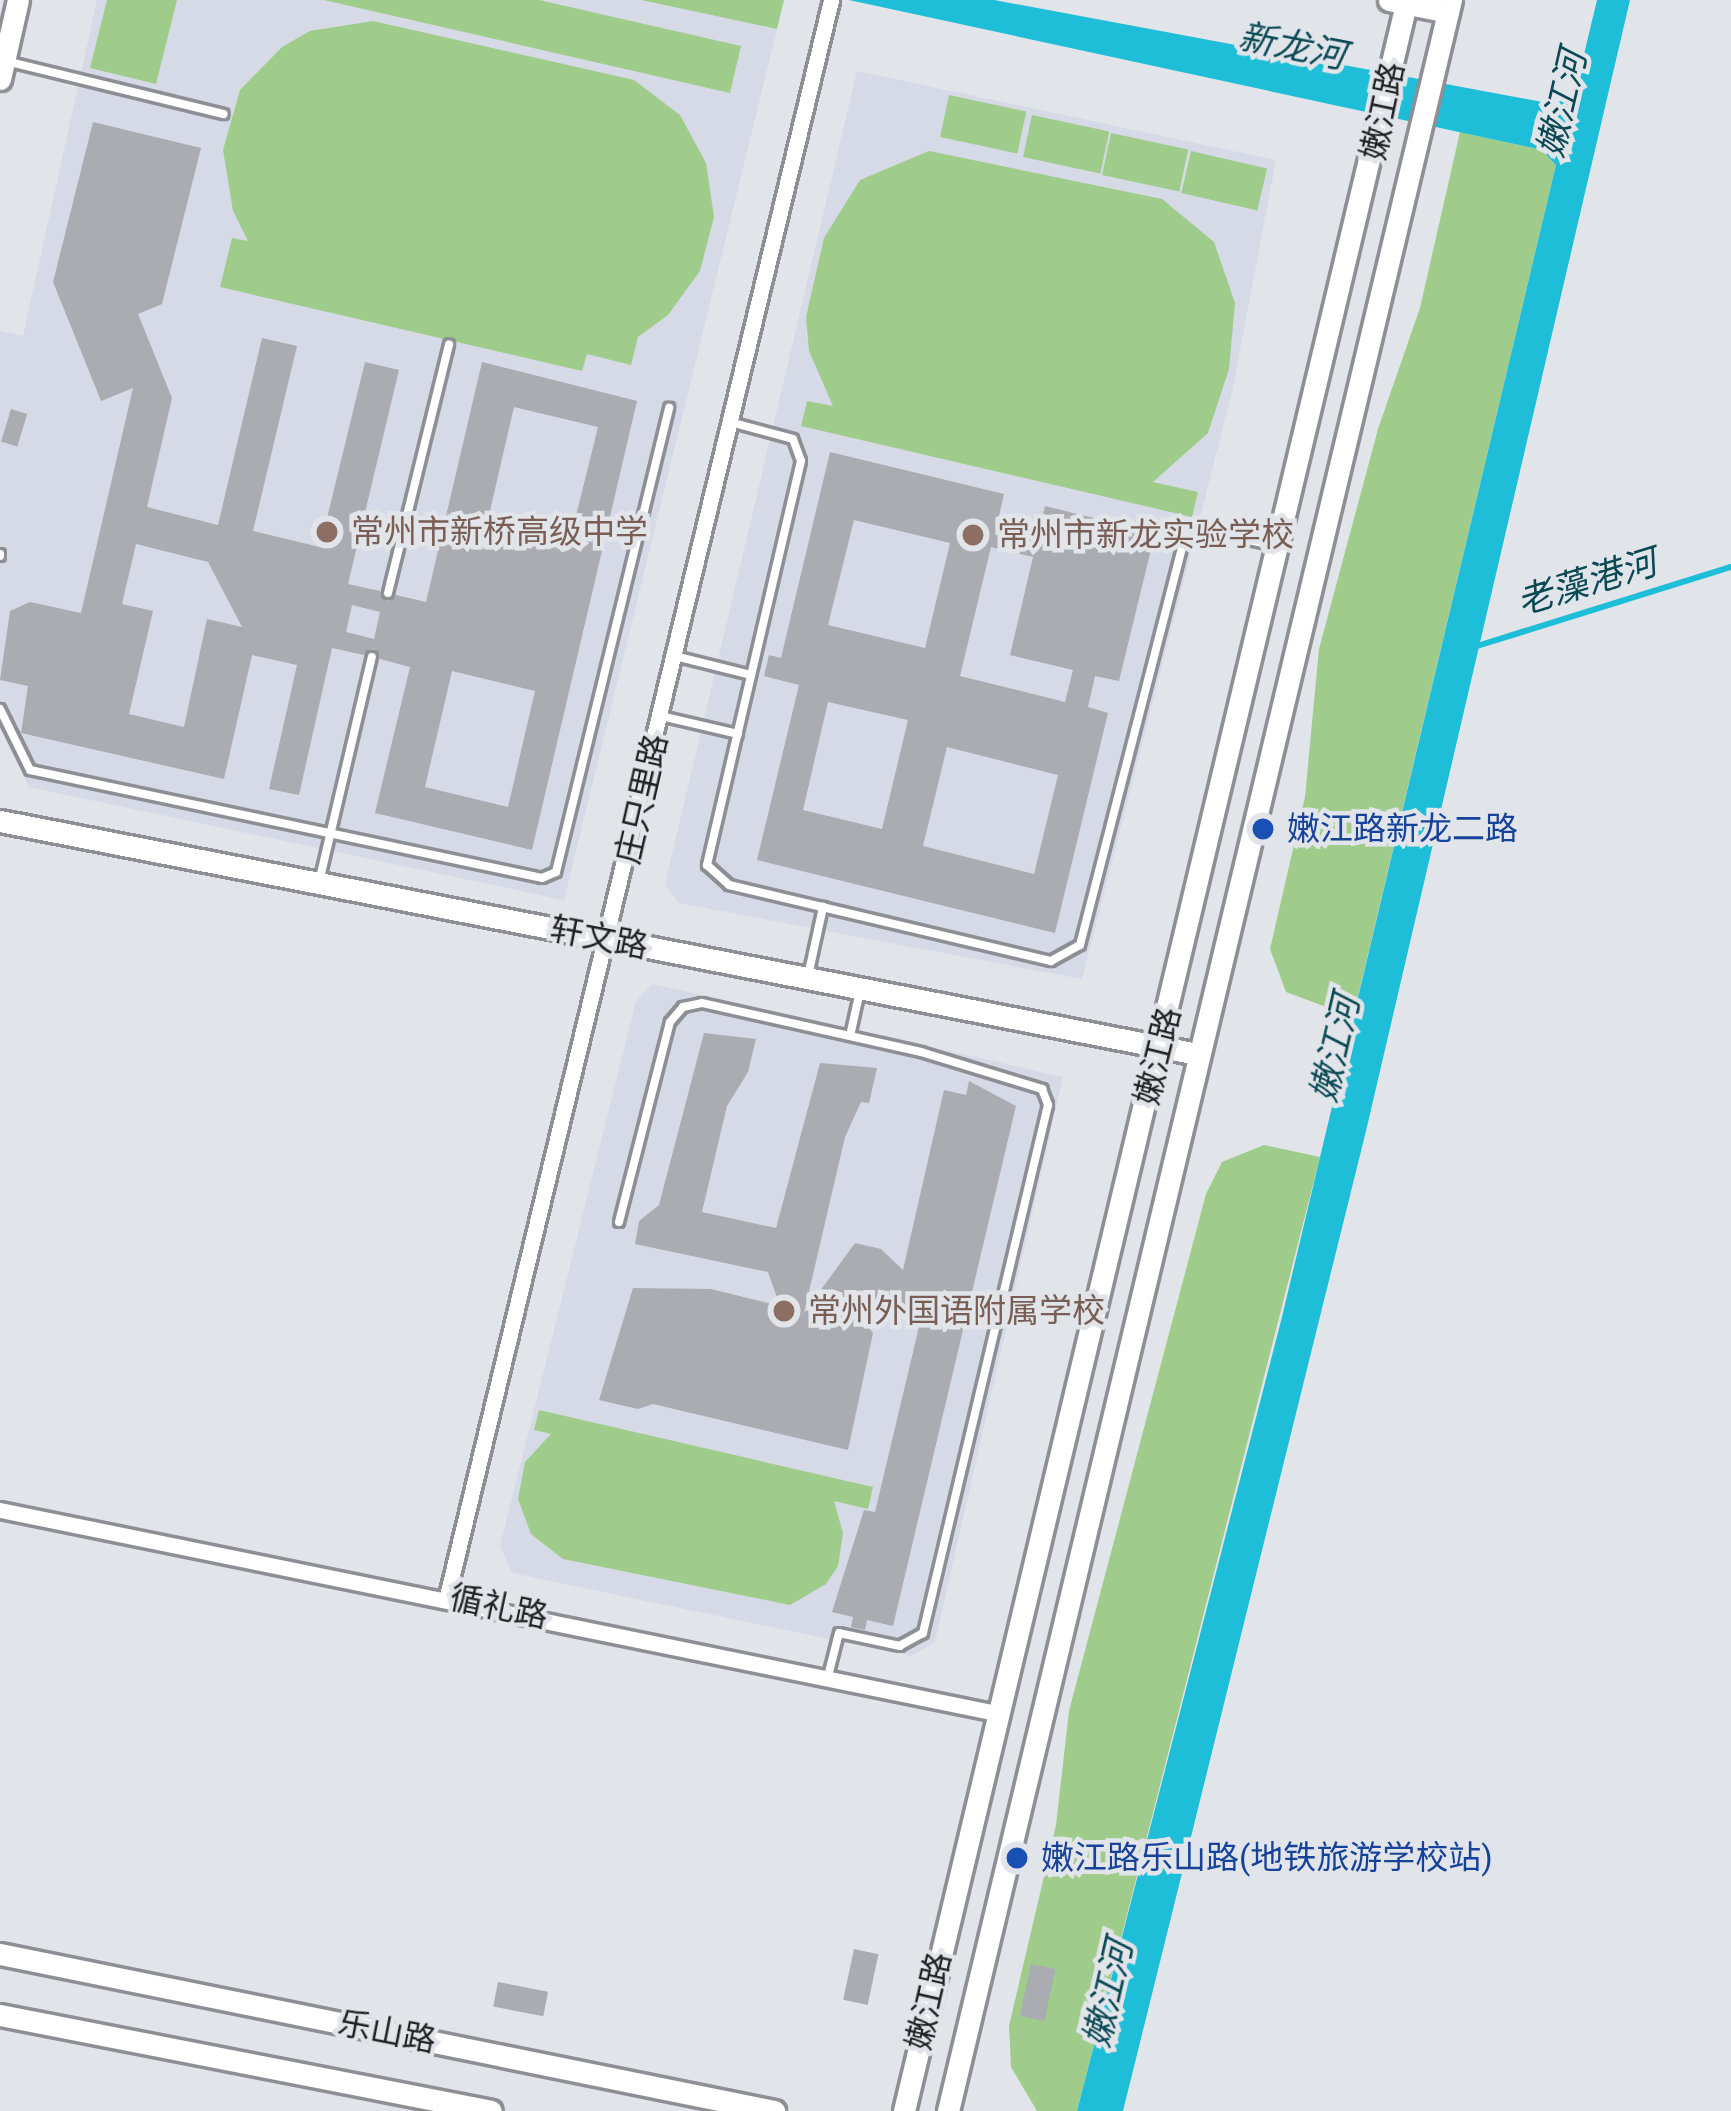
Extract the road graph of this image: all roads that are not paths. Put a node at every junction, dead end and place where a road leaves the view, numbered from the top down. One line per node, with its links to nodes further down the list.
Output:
1 (18, 0): 5 (main road)
2 (1401, 1): 4 (main road); 10 (main road, 嫩江路)
3 (831, 3): 9 (street, 庄只里路)
4 (1449, 6): 27 (main road, 嫩江路)
5 (2, 69): 6 (lane)
6 (224, 114)
7 (449, 344): 11 (lane)
8 (669, 408): 19 (lane)
9 (729, 422): 12 (street, 庄只里路); 14 (lane)
10 (1280, 546): 21 (lane); 26 (main road, 嫩江路)
11 (388, 593)
12 (675, 656): 14 (lane); 16 (street, 庄只里路)
13 (372, 657): 19 (lane)
14 (752, 675): 17 (lane)
15 (0, 709): 19 (lane)
16 (661, 716): 17 (lane); 22 (street, 庄只里路)
17 (738, 734): 21 (lane)
18 (0, 821): 20 (main road, 轩文路)
19 (331, 834): 20 (lane)
20 (319, 885): 22 (main road, 轩文路)
21 (823, 907): 23 (lane)
22 (610, 940): 23 (main road, 轩文路); 30 (street, 庄只里路)
23 (808, 977): 24 (main road, 轩文路)
24 (861, 987): 25 (lane); 26 (main road, 轩文路)
25 (850, 1036): 28 (lane); 31 (lane)
26 (1161, 1045): 27 (main road, 轩文路); 32 (main road, 嫩江路)
27 (1198, 1054): 38 (main road, 嫩江路)
28 (619, 1222)
29 (0, 1510): 30 (street, 循礼路)
30 (447, 1596): 31 (street, 循礼路)
31 (828, 1676): 32 (street, 循礼路)
32 (996, 1713): 37 (main road, 嫩江路)
33 (0, 1954): 36 (main road, 乐山路)
34 (0, 2015): 35 (main road, 乐山路)
35 (490, 2111)
36 (774, 2111)
37 (904, 2111)
38 (948, 2111)

